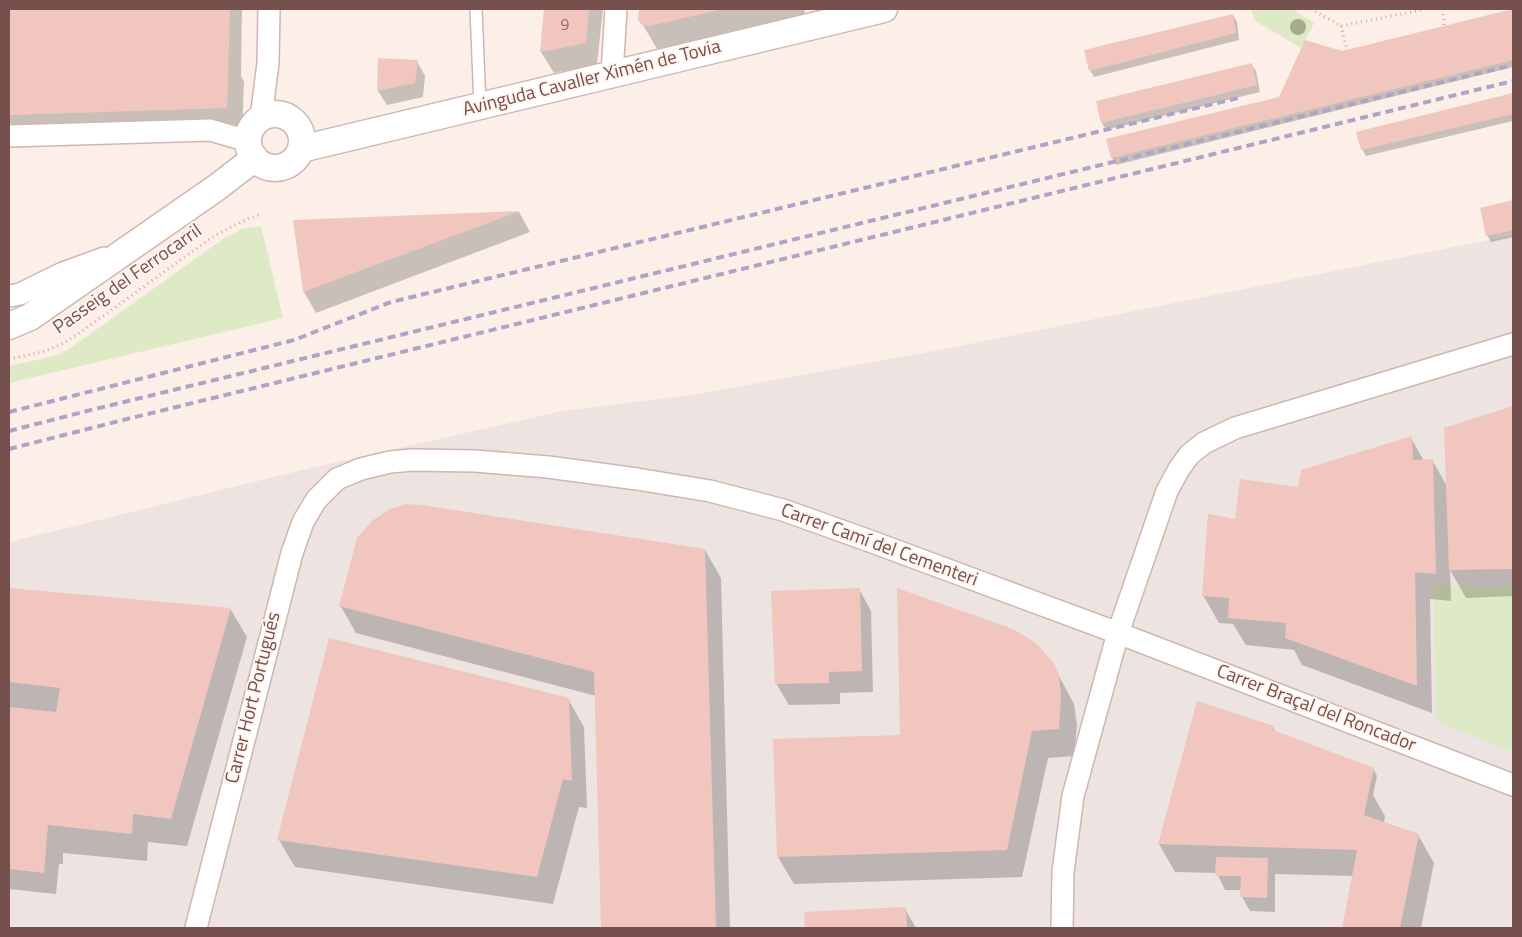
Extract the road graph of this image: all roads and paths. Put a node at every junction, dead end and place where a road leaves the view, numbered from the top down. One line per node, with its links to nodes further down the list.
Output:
1 (269, 9): 13 (street)
2 (476, 9): 12 (lane)
3 (616, 9): 11 (street)
4 (884, 9): 11 (street, Avinguda Cavaller Ximén de Tovia)
5 (1311, 9): 8 (path)
6 (1426, 9): 8 (path)
7 (1443, 9): 9 (path)
8 (1341, 26): 10 (path)
9 (1444, 26)
10 (1347, 50)
11 (612, 74): 12 (street, Avinguda Cavaller Ximén de Tovia)
12 (480, 106): 15 (street, Avinguda Cavaller Ximén de Tovia)
13 (261, 118): 15 (street); 16 (street)
14 (9, 136): 16 (street)
15 (301, 149): 16 (street)
16 (251, 150): 18 (street)
17 (259, 215): 22 (path, Passeig del Ferrocarril)
18 (125, 249): 19 (street); 20 (street)
19 (9, 296)
20 (9, 326)
21 (1513, 344): 24 (street)
22 (9, 359)
23 (337, 479): 24 (street, Carrer Camí del Cementeri); 26 (street, Carrer Hort Portugués)
24 (1118, 633): 25 (street, Carrer Braçal del Roncador); 27 (street)
25 (1513, 785)
26 (196, 928)
27 (1062, 928)

